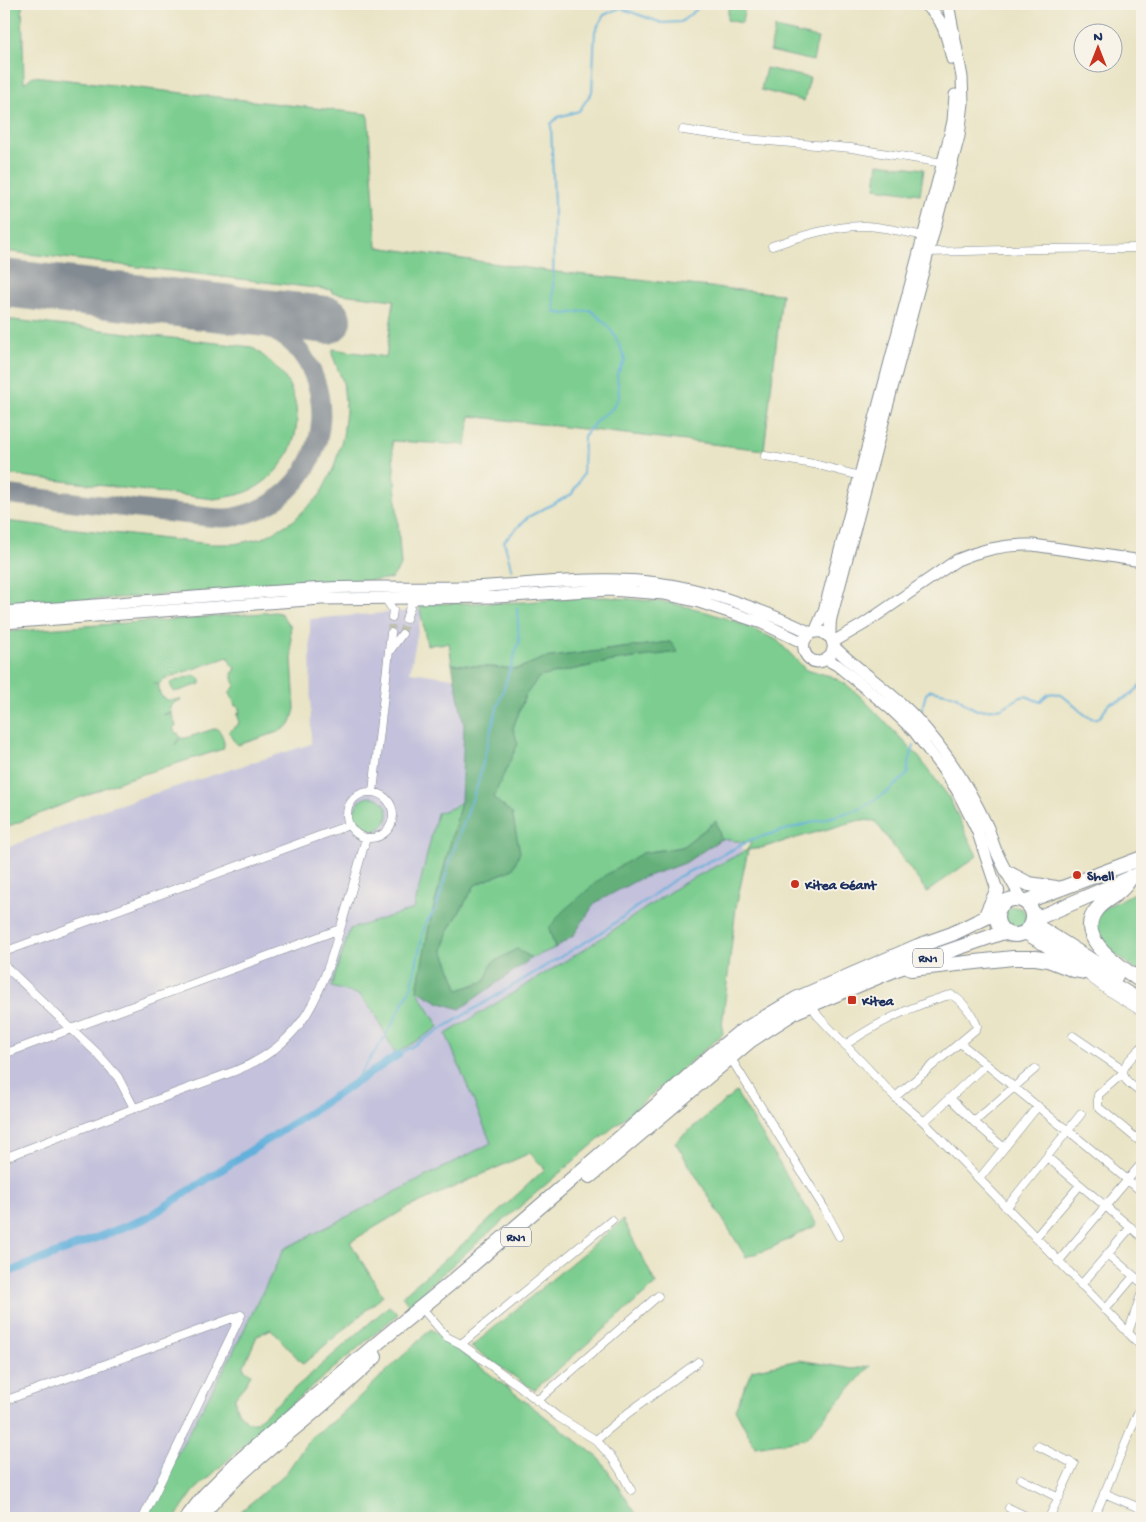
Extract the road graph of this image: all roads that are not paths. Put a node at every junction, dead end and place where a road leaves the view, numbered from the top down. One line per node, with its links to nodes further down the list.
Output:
1 (940, 4): 3 (street)
2 (948, 4): 9 (street)
3 (923, 5): 5 (street)
4 (683, 130): 5 (street)
5 (943, 163): 6 (street)
6 (924, 236): 7 (street); 11 (street)
7 (772, 246)
8 (1142, 248): 9 (street)
9 (928, 252): 11 (street)
10 (765, 456): 11 (street)
11 (864, 477): 20 (street); 23 (street)
12 (1142, 561): 23 (street)
13 (287, 596): 14 (street); 17 (street); 19 (street)
14 (299, 596): 15 (street); 20 (street)
15 (385, 598): 16 (street); 16 (street)
16 (412, 598): 18 (street); 24 (street)
17 (4, 612)
18 (406, 618)
19 (4, 623)
20 (813, 632): 23 (street); 24 (street)
21 (391, 633): 25 (street)
22 (402, 634): 25 (street)
23 (832, 642): 26 (street); 31 (street)
24 (804, 643): 26 (street)
25 (389, 652): 27 (street)
26 (826, 659): 34 (street)
27 (373, 792): 28 (street); 29 (street)
28 (349, 825): 29 (street); 41 (street)
29 (366, 838): 39 (street)
30 (1142, 858): 33 (highway, RN1)
31 (1008, 873): 33 (highway); 35 (street)
32 (1137, 875): 38 (highway, RN1); 45 (highway)
33 (1060, 889): 35 (highway, RN1)
34 (997, 891): 36 (street); 37 (highway)
35 (1024, 901): 36 (highway, RN1); 38 (highway)
36 (998, 910): 37 (highway, RN1); 40 (highway)
37 (983, 920): 113 (highway, RN1)
38 (1030, 925): 40 (highway, RN1); 44 (highway); 46 (highway)
39 (340, 929): 50 (street); 65 (street)
40 (1004, 932): 43 (highway, RN1)
41 (4, 952)
42 (4, 965): 50 (street)
43 (894, 970): 44 (highway); 48 (highway, RN1)
44 (1087, 972): 47 (highway); 49 (street)
45 (1142, 982)
46 (1142, 992)
47 (1142, 1002)
48 (812, 1004): 53 (street); 56 (highway, RN1)
49 (1142, 1012)
50 (72, 1029): 55 (street); 65 (street)
51 (1073, 1036): 59 (street)
52 (960, 1043): 53 (street); 57 (street); 62 (street)
53 (845, 1045): 62 (street)
54 (1142, 1047): 59 (street)
55 (4, 1054)
56 (730, 1057): 83 (street); 94 (highway, RN1)
57 (986, 1064): 60 (street); 63 (street)
58 (1035, 1069): 60 (street)
59 (1123, 1072): 61 (street); 70 (street)
60 (1014, 1086): 64 (street); 68 (street)
61 (1142, 1094)
62 (895, 1098): 67 (street)
63 (950, 1098): 67 (street); 68 (street)
64 (1038, 1106): 69 (street); 71 (street)
65 (134, 1108): 72 (street)
66 (1082, 1114): 69 (street)
67 (924, 1122): 75 (street)
68 (974, 1122): 71 (street)
69 (1069, 1131): 73 (street); 76 (street)
70 (1142, 1143)
71 (1004, 1148): 75 (street)
72 (4, 1158)
73 (1047, 1158): 77 (street); 80 (street)
74 (1142, 1163): 76 (street)
75 (979, 1178): 80 (street)
76 (1127, 1180): 78 (street); 79 (street)
77 (1080, 1185): 79 (street); 85 (street)
78 (1142, 1192)
79 (1105, 1206): 82 (street); 87 (street)
80 (1006, 1208): 85 (street)
81 (612, 1220): 96 (street)
82 (1131, 1227): 84 (street); 86 (street)
83 (839, 1236)
84 (1142, 1237)
85 (1035, 1238): 87 (street)
86 (1108, 1254): 88 (street); 90 (street)
87 (1058, 1262): 90 (street)
88 (1134, 1276): 89 (street); 93 (street)
89 (1142, 1283)
90 (1081, 1285): 93 (street)
91 (1142, 1292): 95 (street)
92 (658, 1296): 100 (street)
93 (1105, 1310): 95 (street)
94 (427, 1314): 96 (street); 114 (highway, RN1)
95 (1128, 1333): 97 (street)
96 (461, 1344): 100 (street)
97 (1142, 1347)
98 (698, 1362): 103 (street)
99 (4, 1401): 112 (street)
100 (538, 1401): 103 (street)
101 (1142, 1403): 102 (street)
102 (1141, 1413): 107 (street)
103 (596, 1440): 106 (street)
104 (1038, 1446): 108 (street)
105 (1021, 1479): 108 (street)
106 (631, 1490)
107 (1104, 1494): 110 (street); 117 (street)
108 (1059, 1498): 116 (street)
109 (1008, 1508): 115 (street)
110 (1142, 1509)
111 (1142, 1514): 118 (street)
112 (143, 1518)
113 (187, 1518)
114 (199, 1518)
115 (1030, 1518)
116 (1049, 1518)
117 (1094, 1518)
118 (1140, 1518)

